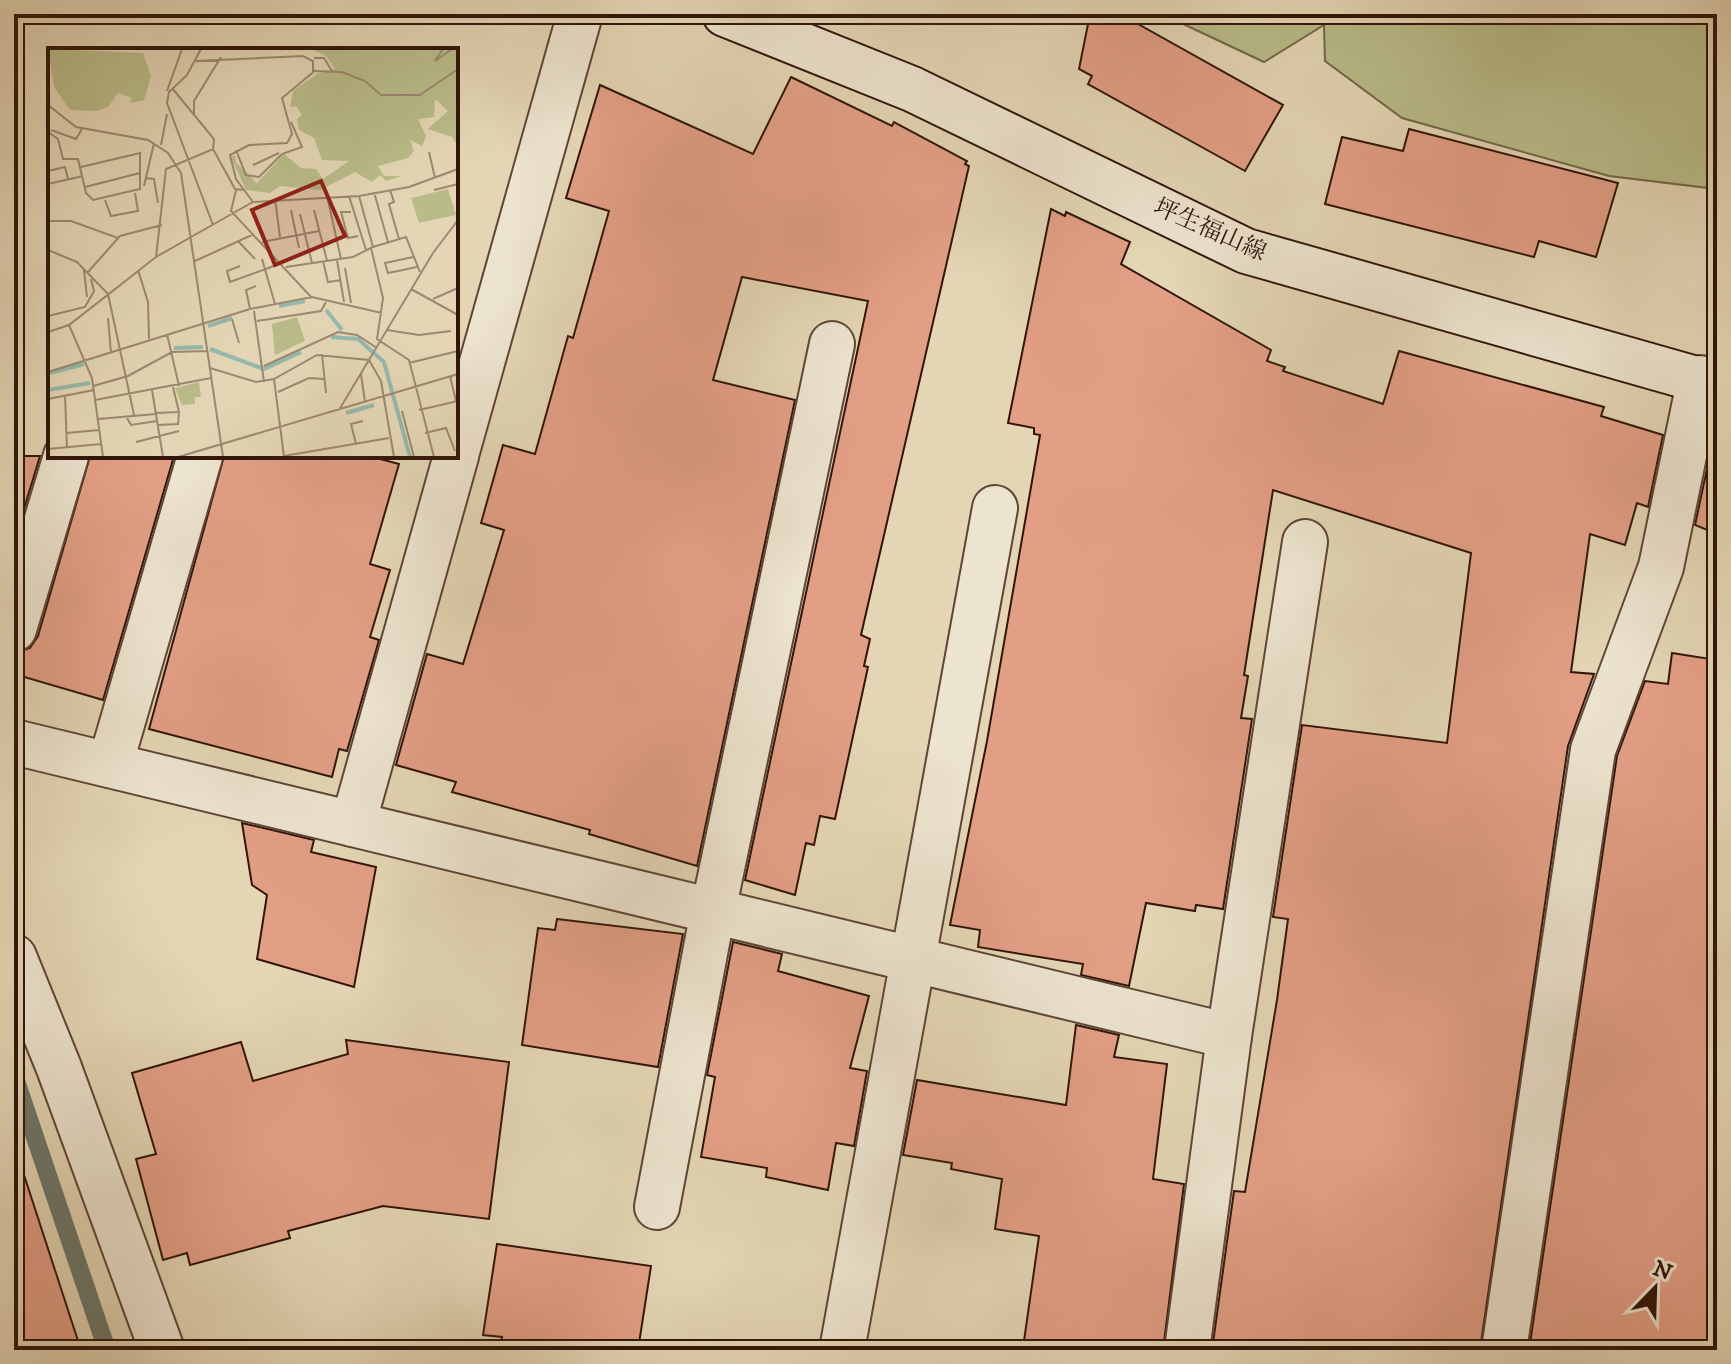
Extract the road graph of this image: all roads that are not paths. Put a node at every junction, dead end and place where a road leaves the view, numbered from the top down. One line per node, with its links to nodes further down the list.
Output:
1 (580, 14): 5 (street)
2 (725, 14): 4 (street, 坪生福山線)
3 (832, 344): 15 (street)
4 (1708, 382): 23 (street)
5 (458, 449)
6 (65, 458): 11 (street)
7 (199, 458): 13 (street)
8 (455, 458): 14 (street)
9 (995, 508): 17 (street)
10 (1305, 542): 18 (street)
11 (14, 629)
12 (14, 742): 13 (street)
13 (110, 765): 14 (street)
14 (353, 824): 15 (street)
15 (713, 911): 17 (street); 19 (street)
16 (14, 957): 20 (street)
17 (911, 959): 18 (street); 21 (street)
18 (1229, 1036): 22 (street)
19 (657, 1207)
20 (162, 1350)
21 (842, 1350)
22 (1187, 1350)
23 (1504, 1350)

